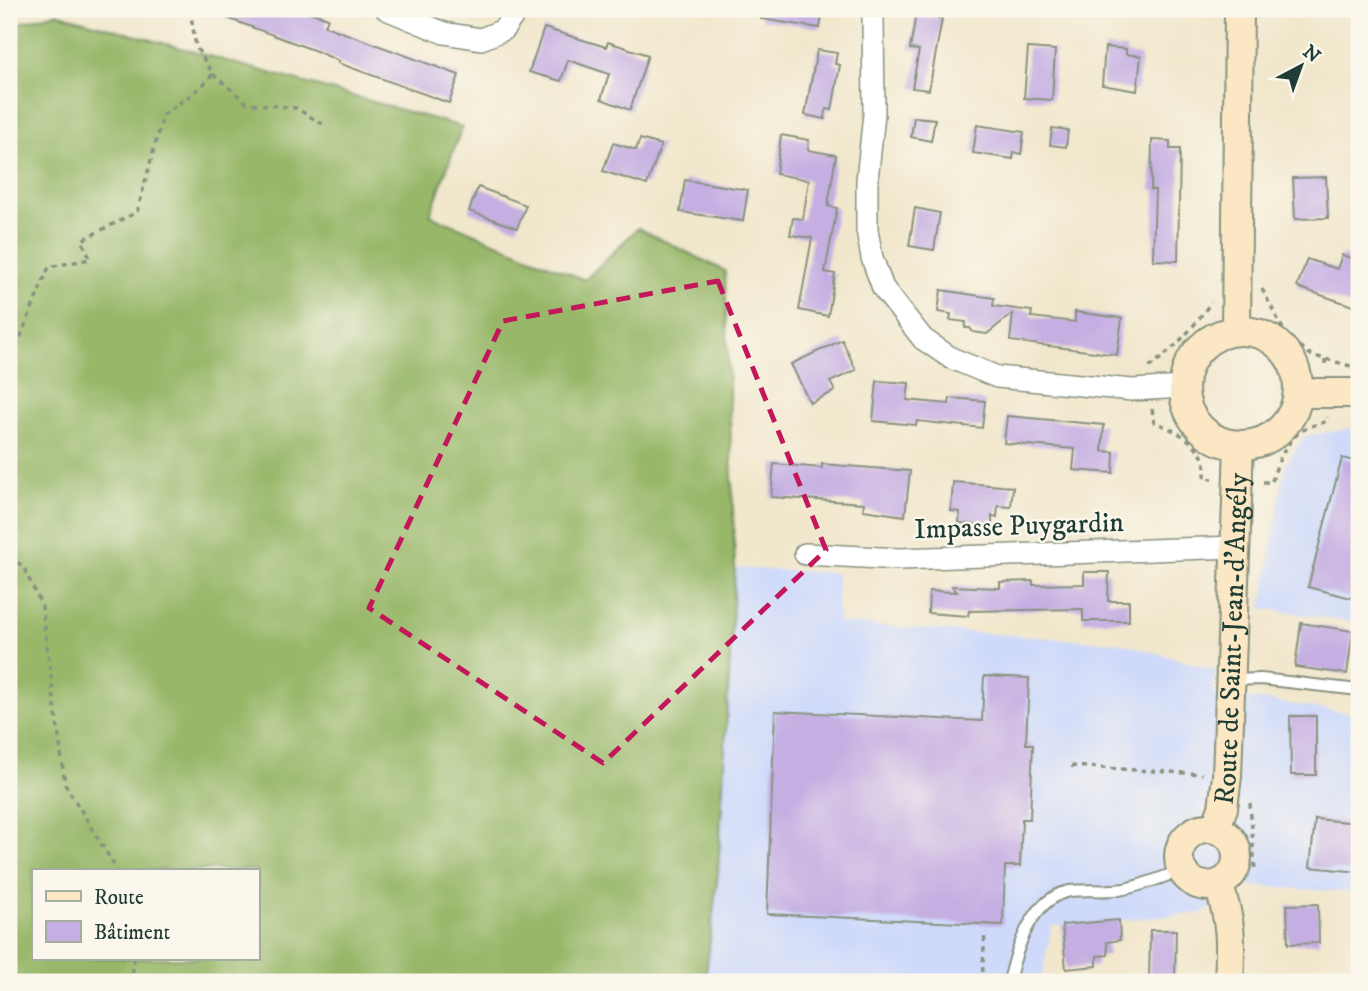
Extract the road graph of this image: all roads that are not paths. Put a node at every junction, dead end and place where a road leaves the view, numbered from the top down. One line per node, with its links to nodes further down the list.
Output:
1 (386, 9): 2 (street)
2 (518, 9)
3 (871, 9): 6 (street)
4 (1239, 9): 5 (main road)
5 (1236, 331): 6 (main road); 7 (main road)
6 (1184, 387): 9 (main road)
7 (1298, 393): 8 (main road); 9 (main road)
8 (1359, 393)
9 (1239, 445): 10 (main road, Route de Saint-Jean-d'Angély)
10 (1235, 547): 11 (street, Impasse Puygardin); 12 (main road, Route de Saint-Jean-d'Angély)
11 (805, 554)
12 (1230, 680): 13 (lane); 14 (main road, Route de Saint-Jean-d'Angély)
13 (1359, 690)
14 (1215, 829): 15 (main road); 16 (main road)
15 (1182, 870): 16 (main road); 17 (lane)
16 (1217, 884): 18 (main road)
17 (1009, 982)
18 (1229, 982)

